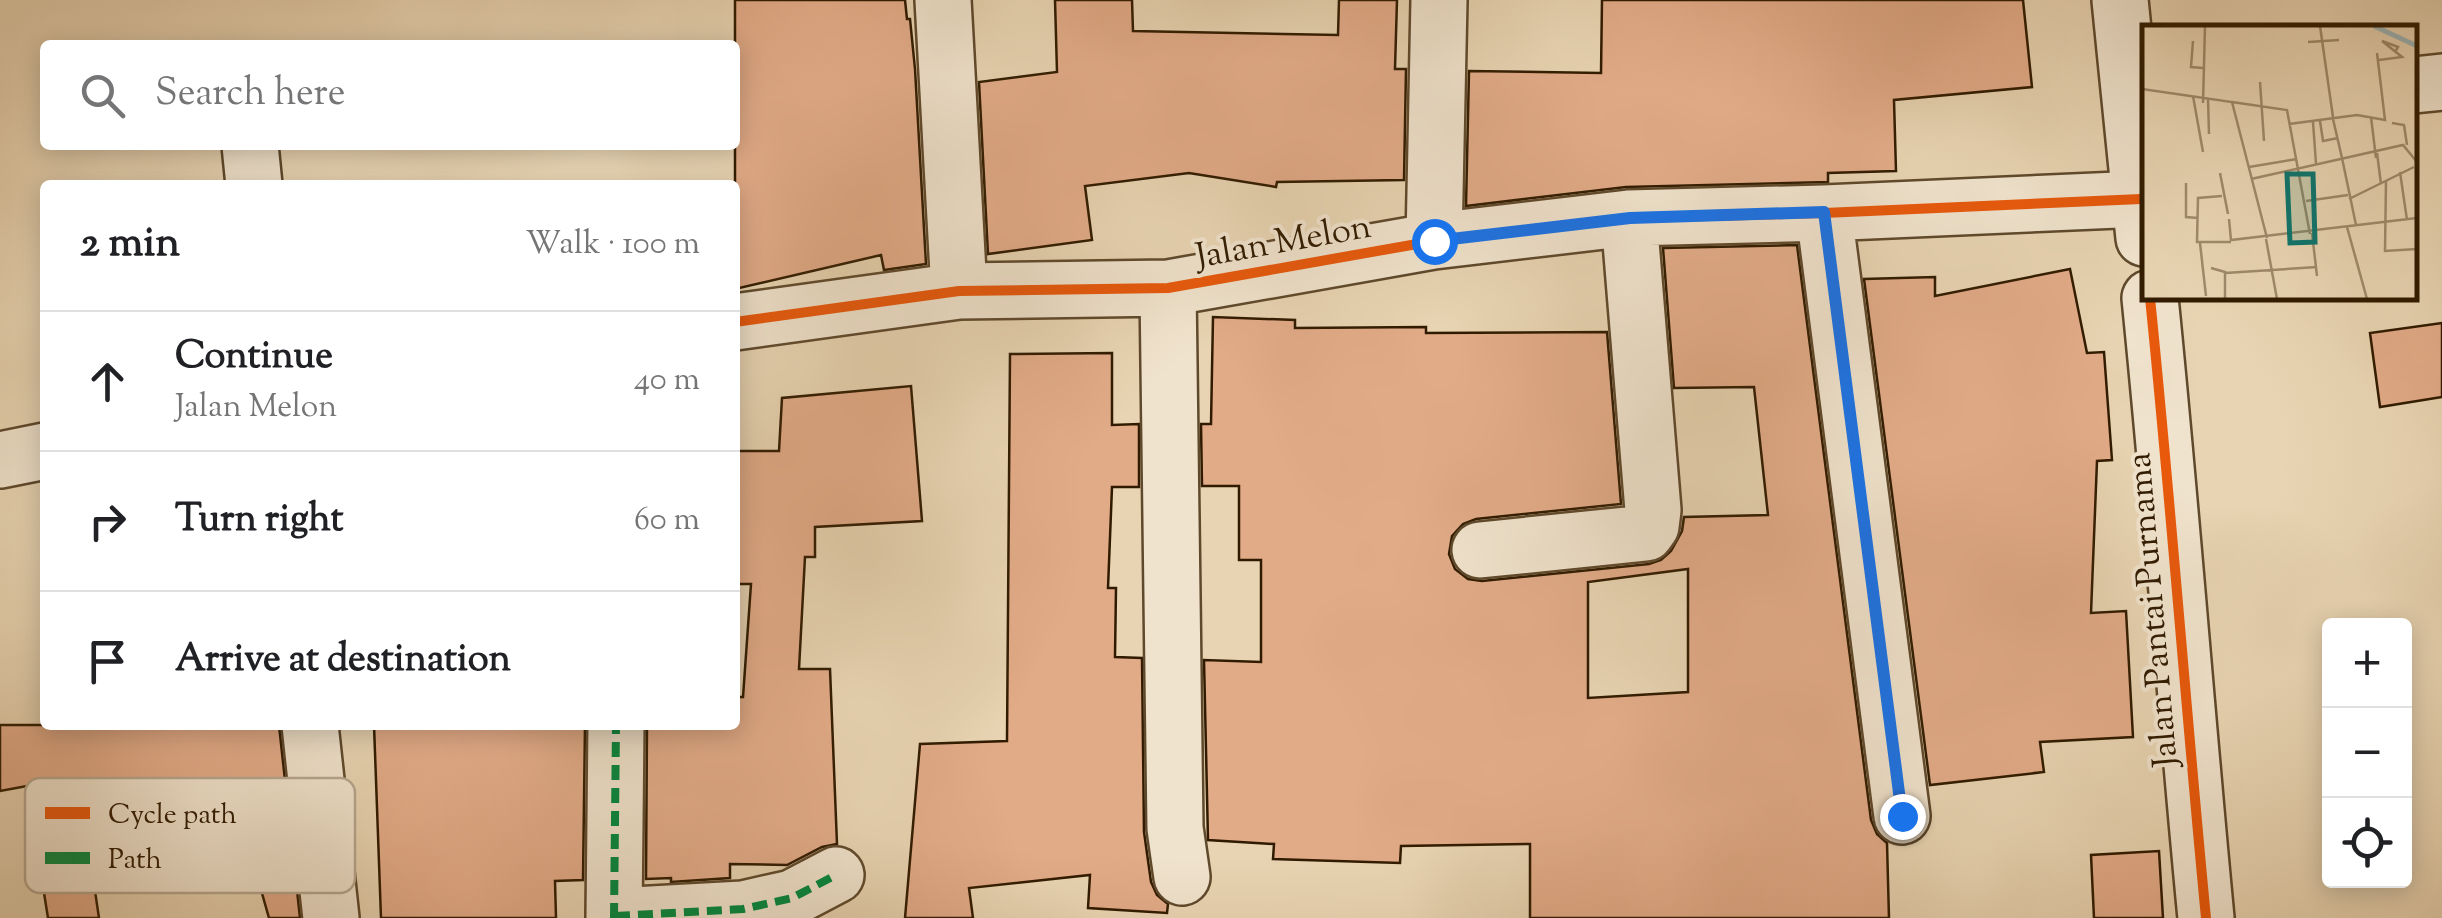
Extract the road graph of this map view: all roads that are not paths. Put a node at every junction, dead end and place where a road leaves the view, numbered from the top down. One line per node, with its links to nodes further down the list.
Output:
1 (943, 0): 14 (street)
2 (1439, 0): 12 (street)
3 (2120, 0): 6 (street)
4 (2442, 82): 5 (street)
5 (2417, 85)
6 (2138, 117): 11 (street)
7 (250, 150): 8 (street)
8 (254, 180)
9 (1824, 212): 10 (street, Jalan Melon); 11 (street, Jalan Melon); 23 (street)
10 (1630, 218): 12 (street, Jalan Melon); 19 (street)
11 (2142, 218)
12 (1434, 241): 13 (street, Jalan Melon)
13 (1168, 288): 14 (street, Jalan Melon); 25 (street)
14 (959, 291): 16 (street, Jalan Melon)
15 (2150, 300): 29 (street, Jalan Pantai Purnama)
16 (740, 321)
17 (40, 452): 18 (street)
18 (0, 460)
19 (1480, 550)
20 (311, 730): 22 (street)
21 (616, 730): 27 (street)
22 (316, 778)
23 (1902, 816)
24 (836, 875): 27 (street)
25 (1182, 877)
26 (328, 893): 28 (street)
27 (615, 917)
28 (331, 918)
29 (2206, 918)

